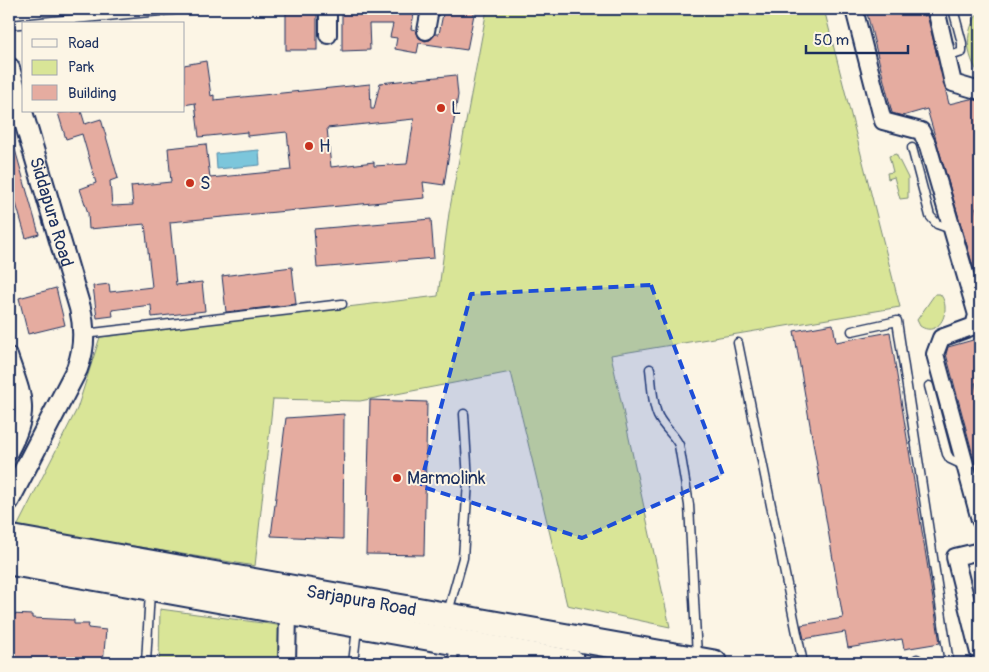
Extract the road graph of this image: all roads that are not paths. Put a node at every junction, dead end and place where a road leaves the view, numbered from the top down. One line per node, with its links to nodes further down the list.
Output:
1 (182, 9): 7 (lane)
2 (328, 9): 11 (street)
3 (430, 9): 10 (street)
4 (936, 9): 12 (street)
5 (953, 9): 12 (lane)
6 (851, 11): 18 (street)
7 (41, 22)
8 (22, 24): 9 (lane)
9 (9, 25)
10 (426, 30)
11 (328, 35)
12 (947, 56): 14 (street)
13 (9, 68): 16 (street, Siddapura Road)
14 (980, 90)
15 (22, 112): 21 (street, Siddapura Road)
16 (22, 112)
17 (912, 148): 18 (lane)
18 (953, 230): 28 (street)
19 (342, 304): 21 (lane)
20 (852, 332): 49 (lane)
21 (84, 334): 29 (street, Siddapura Road)
22 (738, 343): 48 (lane)
23 (9, 356): 27 (street)
24 (650, 369): 43 (lane)
25 (929, 386): 28 (lane)
26 (464, 414): 38 (lane)
27 (9, 452)
28 (966, 466): 30 (street)
29 (9, 500)
30 (980, 520)
31 (9, 538): 34 (main road, Sarjapura Road)
32 (980, 551): 42 (street)
33 (9, 562): 35 (main road, Sarjapura Road)
34 (204, 571): 36 (main road); 38 (main road, Sarjapura Road)
35 (150, 587): 36 (main road, Sarjapura Road); 44 (lane)
36 (199, 596): 37 (main road, Sarjapura Road)
37 (288, 612): 39 (main road, Sarjapura Road); 45 (street)
38 (447, 616): 43 (main road, Sarjapura Road)
39 (358, 624): 40 (main road, Sarjapura Road); 46 (lane)
40 (459, 653): 41 (main road, Sarjapura Road)
41 (514, 657): 47 (main road, Sarjapura Road)
42 (980, 657)
43 (706, 662)
44 (146, 663)
45 (287, 663)
46 (353, 663)
47 (572, 663)
48 (802, 663)
49 (948, 663)

